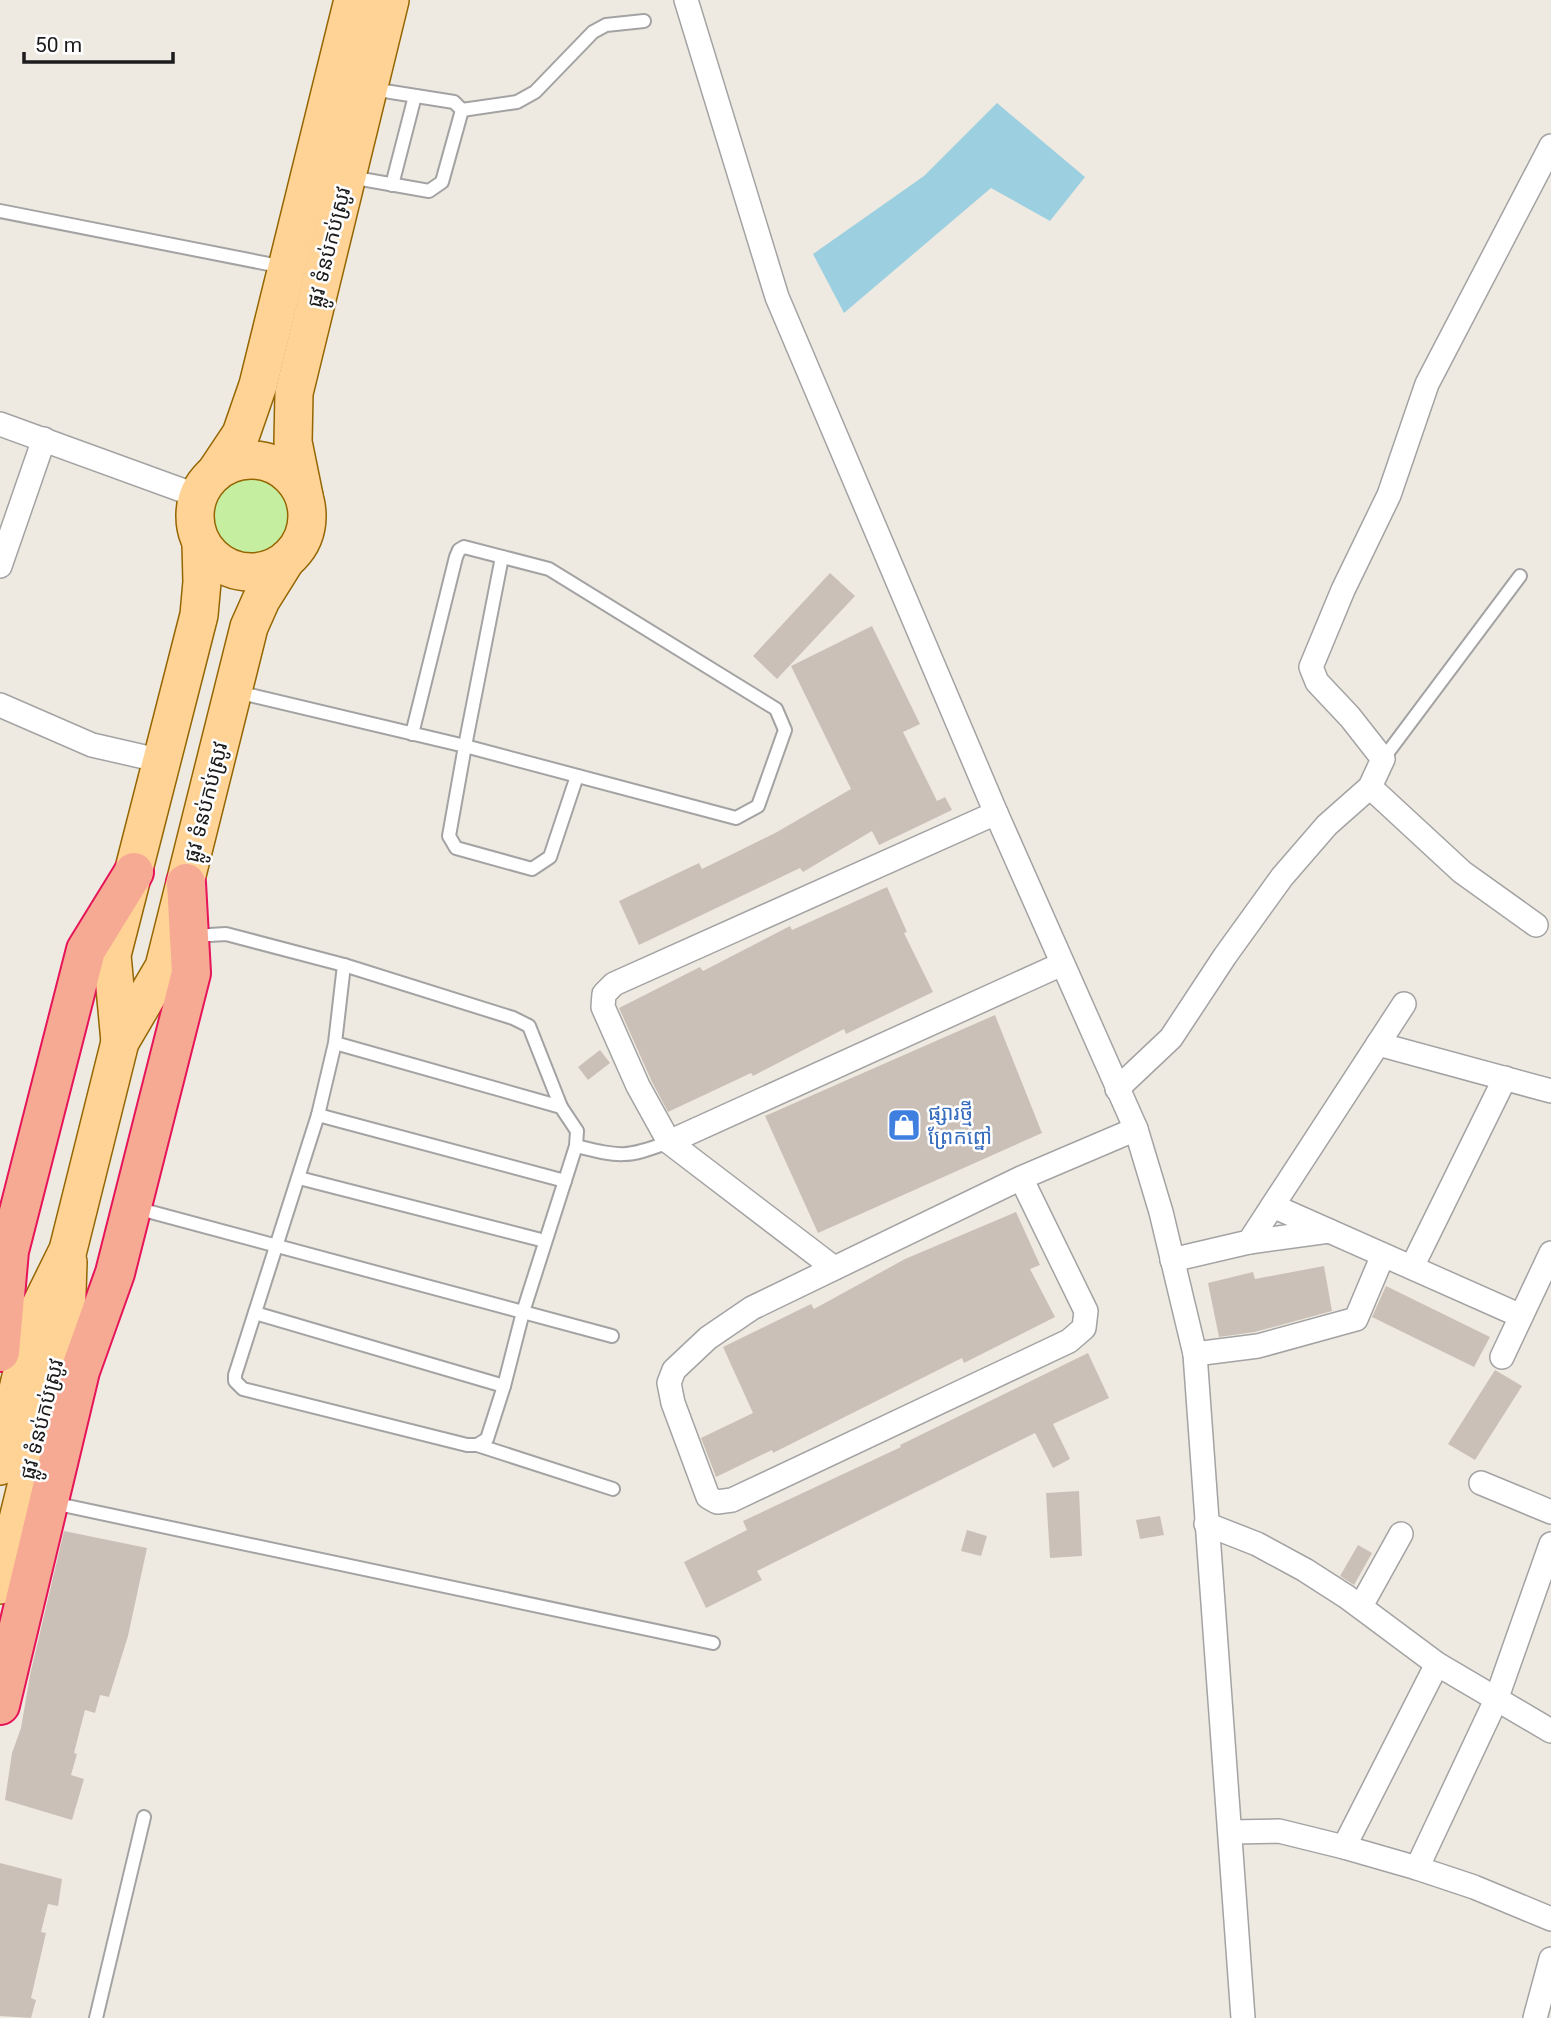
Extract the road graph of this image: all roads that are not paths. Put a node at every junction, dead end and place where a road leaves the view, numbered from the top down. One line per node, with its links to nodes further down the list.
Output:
1 (353, 0): 12 (main road, ផ្លូវ ទំនប់កប់ស្រូវ)
2 (390, 0): 5 (main road, ផ្លូវ ទំនប់កប់ស្រូវ)
3 (686, 0): 30 (street)
4 (644, 21): 7 (lane)
5 (369, 88): 6 (lane); 9 (main road, ផ្លូវ ទំនប់កប់ស្រូវ)
6 (415, 96): 7 (lane); 10 (lane)
7 (462, 110): 10 (lane)
8 (1551, 146): 26 (street)
9 (346, 177): 10 (lane); 12 (main road, ផ្លូវ ទំនប់កប់ស្រូវ)
10 (392, 185)
11 (0, 211): 12 (lane)
12 (304, 271): 15 (main road, ផ្លូវ ទំនប់កប់ស្រូវ); 16 (main road, ផ្លូវ ទំនប់កប់ស្រូវ)
13 (0, 424): 14 (street)
14 (44, 439): 15 (street); 20 (street)
15 (206, 485): 16 (main road); 17 (main road)
16 (304, 496): 19 (main road)
17 (201, 544): 19 (main road); 27 (main road, ផ្លូវ ទំនប់កប់ស្រូវ)
18 (502, 557): 24 (lane); 25 (lane); 28 (lane)
19 (286, 560): 22 (main road, ផ្លូវ ទំនប់កប់ស្រូវ)
20 (0, 566)
21 (1520, 576): 26 (lane)
22 (233, 691): 24 (lane); 32 (main road, ផ្លូវ ទំនប់កប់ស្រូវ)
23 (0, 705): 27 (street)
24 (412, 734): 25 (lane)
25 (464, 746): 28 (lane); 28 (lane)
26 (1383, 758): 29 (street)
27 (162, 761): 31 (main road, ផ្លូវ ទំនប់កប់ស្រូវ)
28 (578, 776)
29 (1370, 787): 33 (street); 42 (street)
30 (996, 813): 35 (street); 47 (street)
31 (134, 872): 38 (main road, ផ្លូវ ទំនប់កប់ស្រូវ); 68 (highway)
32 (186, 883): 34 (highway); 38 (main road, ផ្លូវ ទំនប់កប់ស្រូវ)
33 (1536, 925)
34 (189, 936): 36 (lane); 53 (highway)
35 (1062, 964): 42 (street); 47 (street)
36 (344, 965): 39 (lane); 44 (lane)
37 (1404, 1004): 40 (street)
38 (120, 1042): 58 (main road, ផ្លូវ ទំនប់កប់ស្រូវ)
39 (335, 1043): 44 (lane); 45 (lane)
40 (1378, 1044): 41 (street); 52 (street)
41 (1505, 1078): 43 (street); 62 (street)
42 (1117, 1089): 46 (street)
43 (1551, 1091)
44 (561, 1108): 48 (lane)
45 (318, 1115): 49 (lane); 51 (lane)
46 (1136, 1129): 50 (street); 61 (street)
47 (669, 1142): 48 (lane); 63 (street)
48 (576, 1146): 51 (lane)
49 (299, 1178): 55 (lane); 57 (lane)
50 (1021, 1178): 63 (street); 63 (street)
51 (565, 1181): 55 (lane)
52 (1273, 1206): 54 (street); 56 (street)
53 (132, 1207): 57 (lane); 76 (highway)
54 (1329, 1231): 56 (street); 60 (street)
55 (545, 1241): 64 (lane)
56 (1249, 1242): 61 (street)
57 (275, 1247): 64 (lane); 65 (lane)
58 (68, 1250): 73 (main road, ផ្លូវ ទំនប់កប់ស្រូវ); 81 (main road, ផ្លូវ ទំនប់កប់ស្រូវ)
59 (1551, 1253): 66 (street)
60 (1383, 1255): 62 (street); 69 (street)
61 (1172, 1259): 69 (street)
62 (1412, 1267): 66 (street)
63 (834, 1268)
64 (523, 1312): 67 (lane); 71 (lane)
65 (256, 1313): 71 (lane); 72 (lane)
66 (1521, 1316): 70 (street)
67 (612, 1336)
68 (0, 1352)
69 (1195, 1354): 78 (street)
70 (1502, 1357)
71 (505, 1386): 72 (lane)
72 (477, 1445): 75 (lane)
73 (0, 1466)
74 (1481, 1483): 77 (street)
75 (613, 1489)
76 (49, 1503): 83 (lane); 86 (highway)
77 (1551, 1512)
78 (1206, 1524): 82 (street); 89 (street)
79 (1401, 1534): 82 (street)
80 (1551, 1544): 85 (street)
81 (0, 1585)
82 (1361, 1606): 84 (street)
83 (713, 1643)
84 (1437, 1664): 85 (street); 90 (street)
85 (1496, 1700): 87 (street); 91 (street)
86 (0, 1705)
87 (1551, 1731)
88 (144, 1816): 94 (lane)
89 (1231, 1832): 90 (street); 95 (street)
90 (1344, 1847): 91 (street)
91 (1417, 1868): 92 (street)
92 (1551, 1919)
93 (1551, 1959): 96 (street)
94 (96, 2018)
95 (1243, 2018)
96 (1535, 2018)

